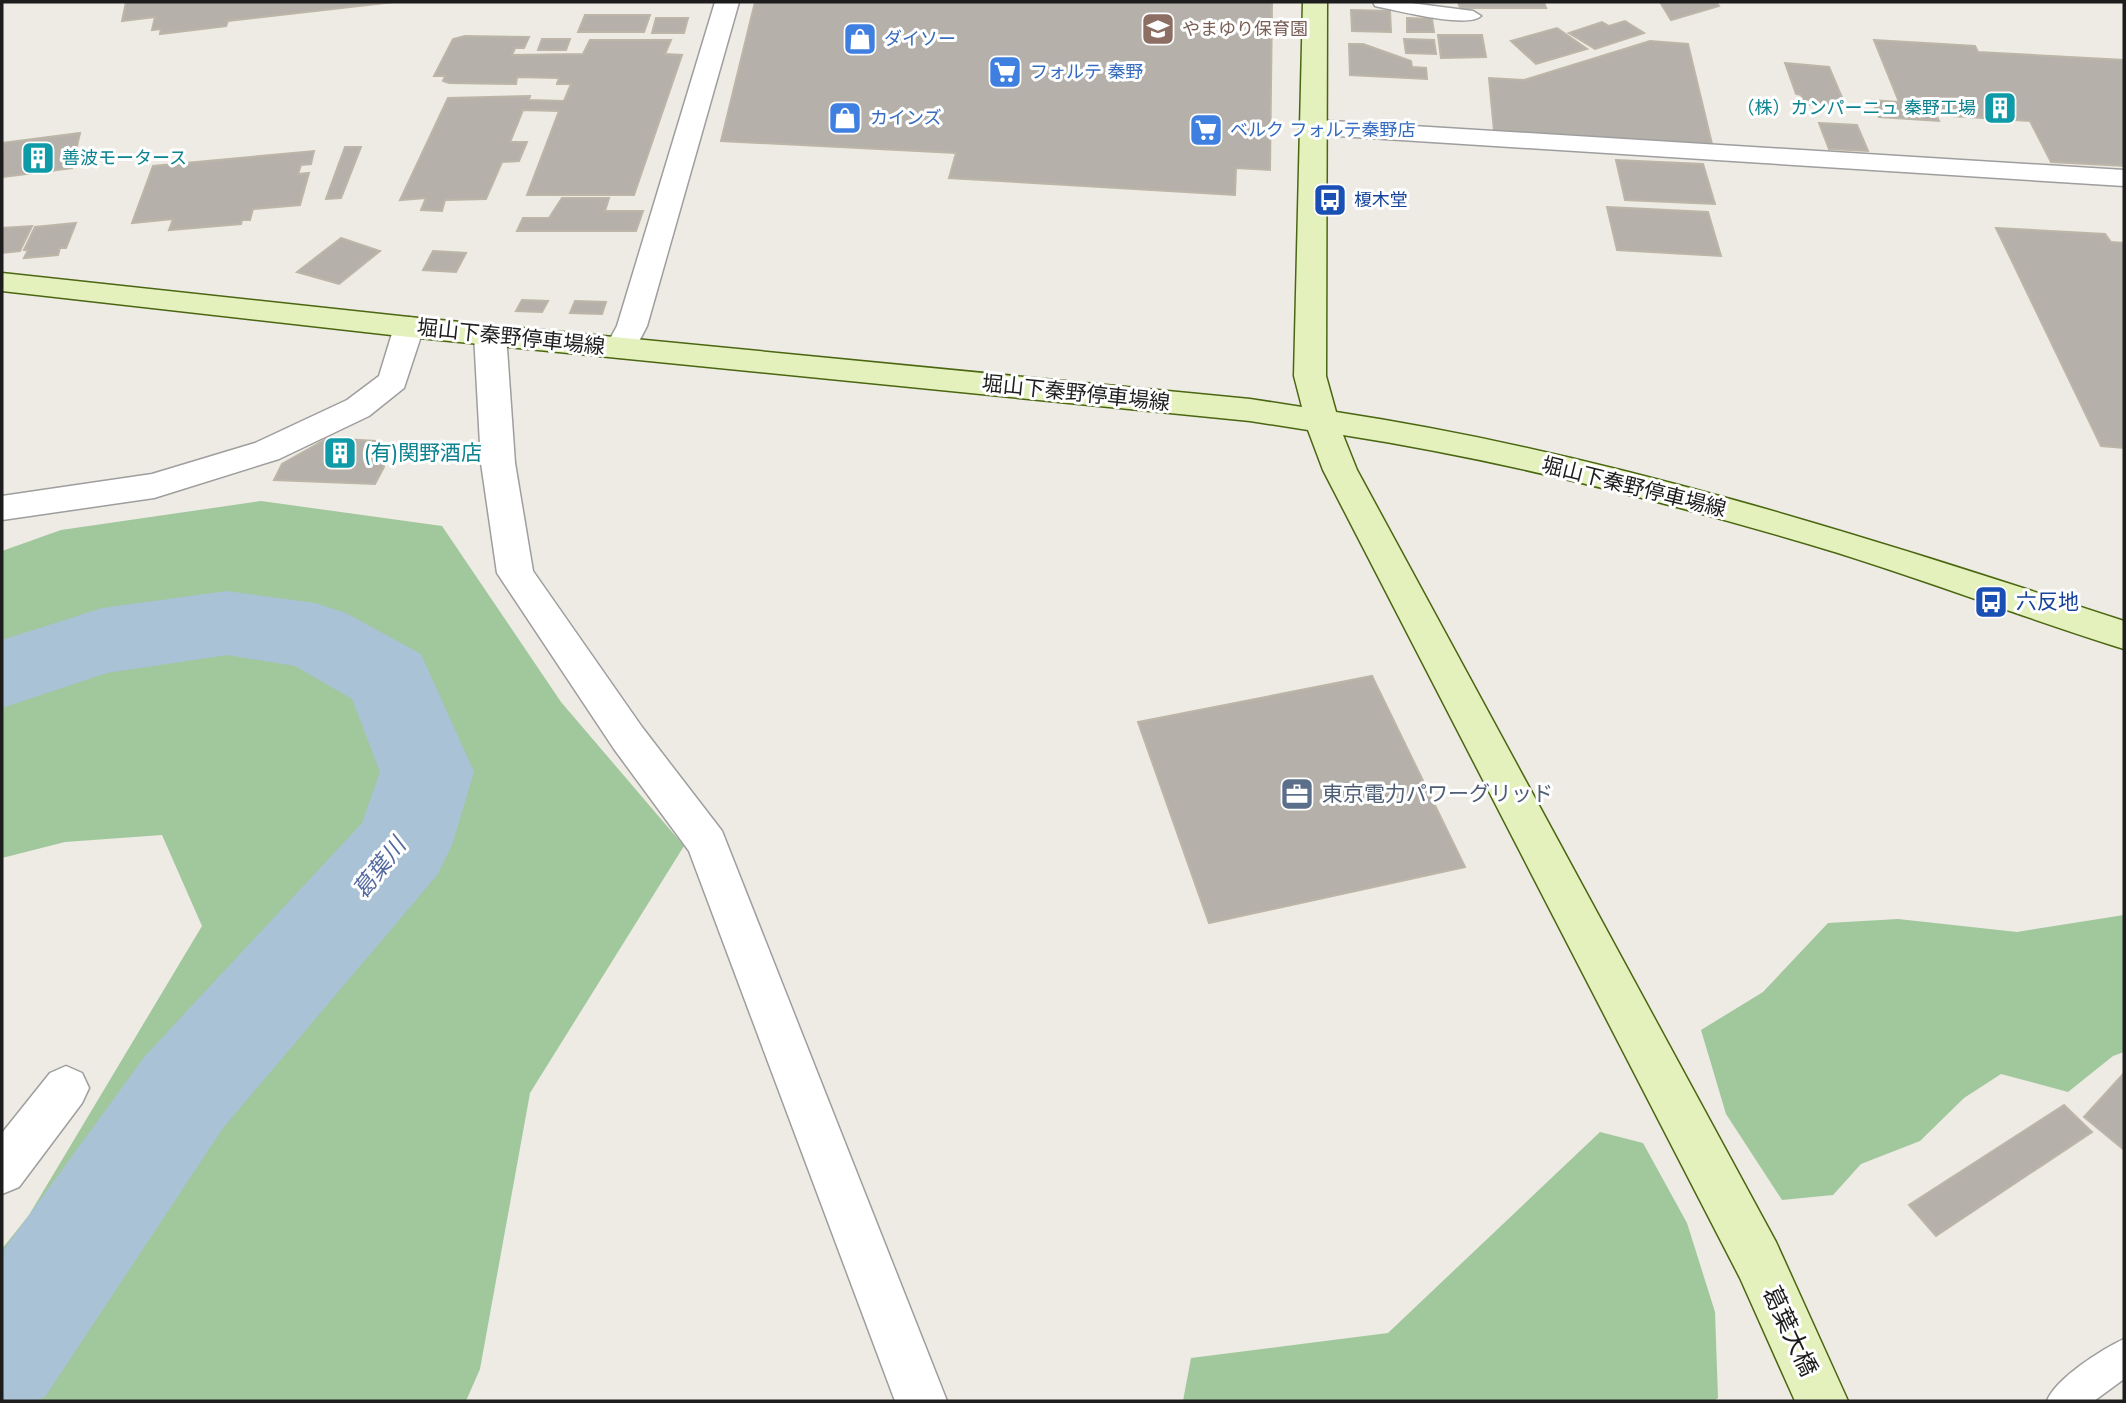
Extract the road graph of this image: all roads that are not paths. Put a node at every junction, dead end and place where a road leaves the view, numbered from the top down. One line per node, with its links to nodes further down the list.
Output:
1 (727, 2): 10 (street)
2 (1315, 2): 5 (main road, 葛葉大橋)
3 (1381, 2): 4 (lane)
4 (1473, 16)
5 (1316, 128): 6 (street); 11 (main road, 葛葉大橋)
6 (2124, 178)
7 (2, 282): 8 (main road, 堀山下秦野停車場線)
8 (409, 327): 9 (main road, 堀山下秦野停車場線); 12 (street)
9 (489, 334): 10 (main road, 堀山下秦野停車場線); 17 (street)
10 (621, 348): 11 (main road, 堀山下秦野停車場線)
11 (1322, 423): 13 (main road, 堀山下秦野停車場線); 18 (main road, 葛葉大橋)
12 (2, 508)
13 (2124, 635)
14 (66, 1088): 15 (street)
15 (2, 1171)
16 (2124, 1357): 19 (lane)
17 (921, 1401)
18 (1822, 1401)
19 (2065, 1401)

